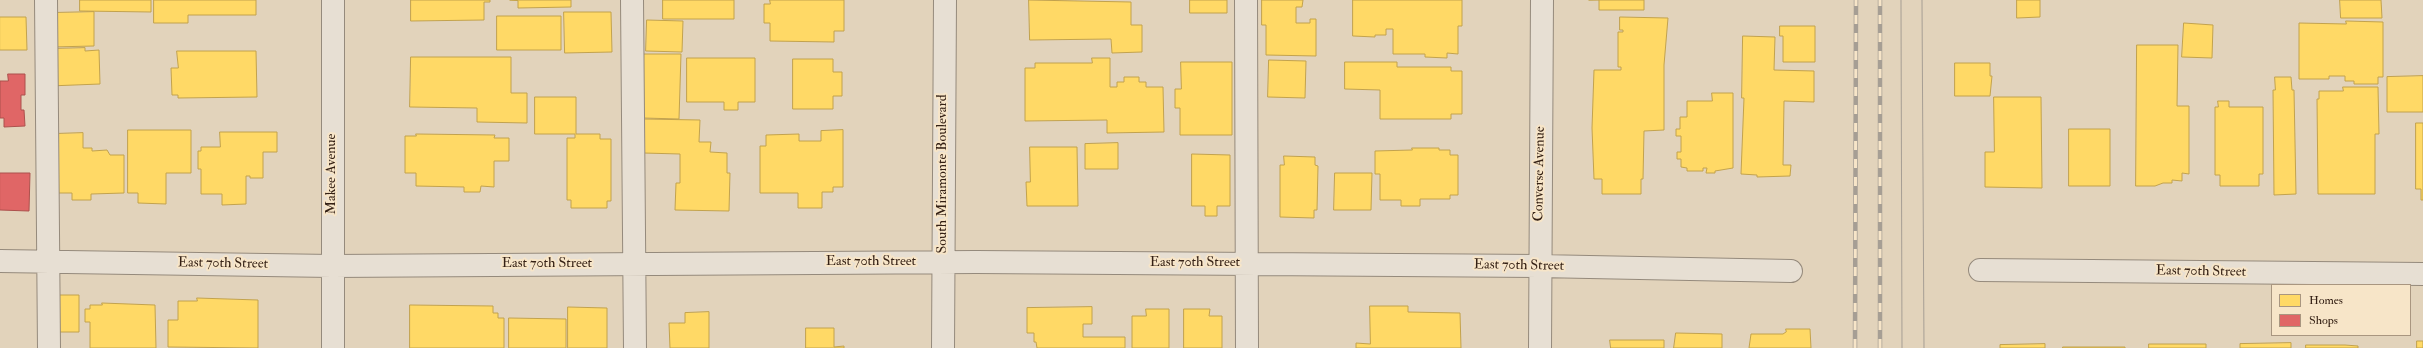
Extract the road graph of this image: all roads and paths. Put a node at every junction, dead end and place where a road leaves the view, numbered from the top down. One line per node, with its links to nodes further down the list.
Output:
1 (46, 0): 8 (street)
2 (333, 0): 12 (street, Makee Avenue)
3 (632, 0): 10 (street)
4 (945, 0): 9 (street, South Miramonte Boulevard)
5 (1246, 0): 11 (street)
6 (1542, 0): 13 (street, Converse Avenue)
7 (0, 261): 8 (street, East 70th Street)
8 (49, 261): 12 (street, East 70th Street); 17 (street)
9 (943, 262): 10 (street, East 70th Street); 11 (street, East 70th Street); 20 (street, South Miramonte Boulevard)
10 (636, 264): 12 (street, East 70th Street); 19 (street)
11 (1248, 264): 13 (street, East 70th Street); 21 (street)
12 (332, 266): 18 (street, Makee Avenue)
13 (1539, 266): 15 (street, East 70th Street); 22 (street, Converse Avenue)
14 (1980, 270): 16 (street, East 70th Street)
15 (1791, 271)
16 (2423, 274)
17 (49, 348)
18 (333, 348)
19 (635, 348)
20 (943, 348)
21 (1247, 348)
22 (1540, 348)

